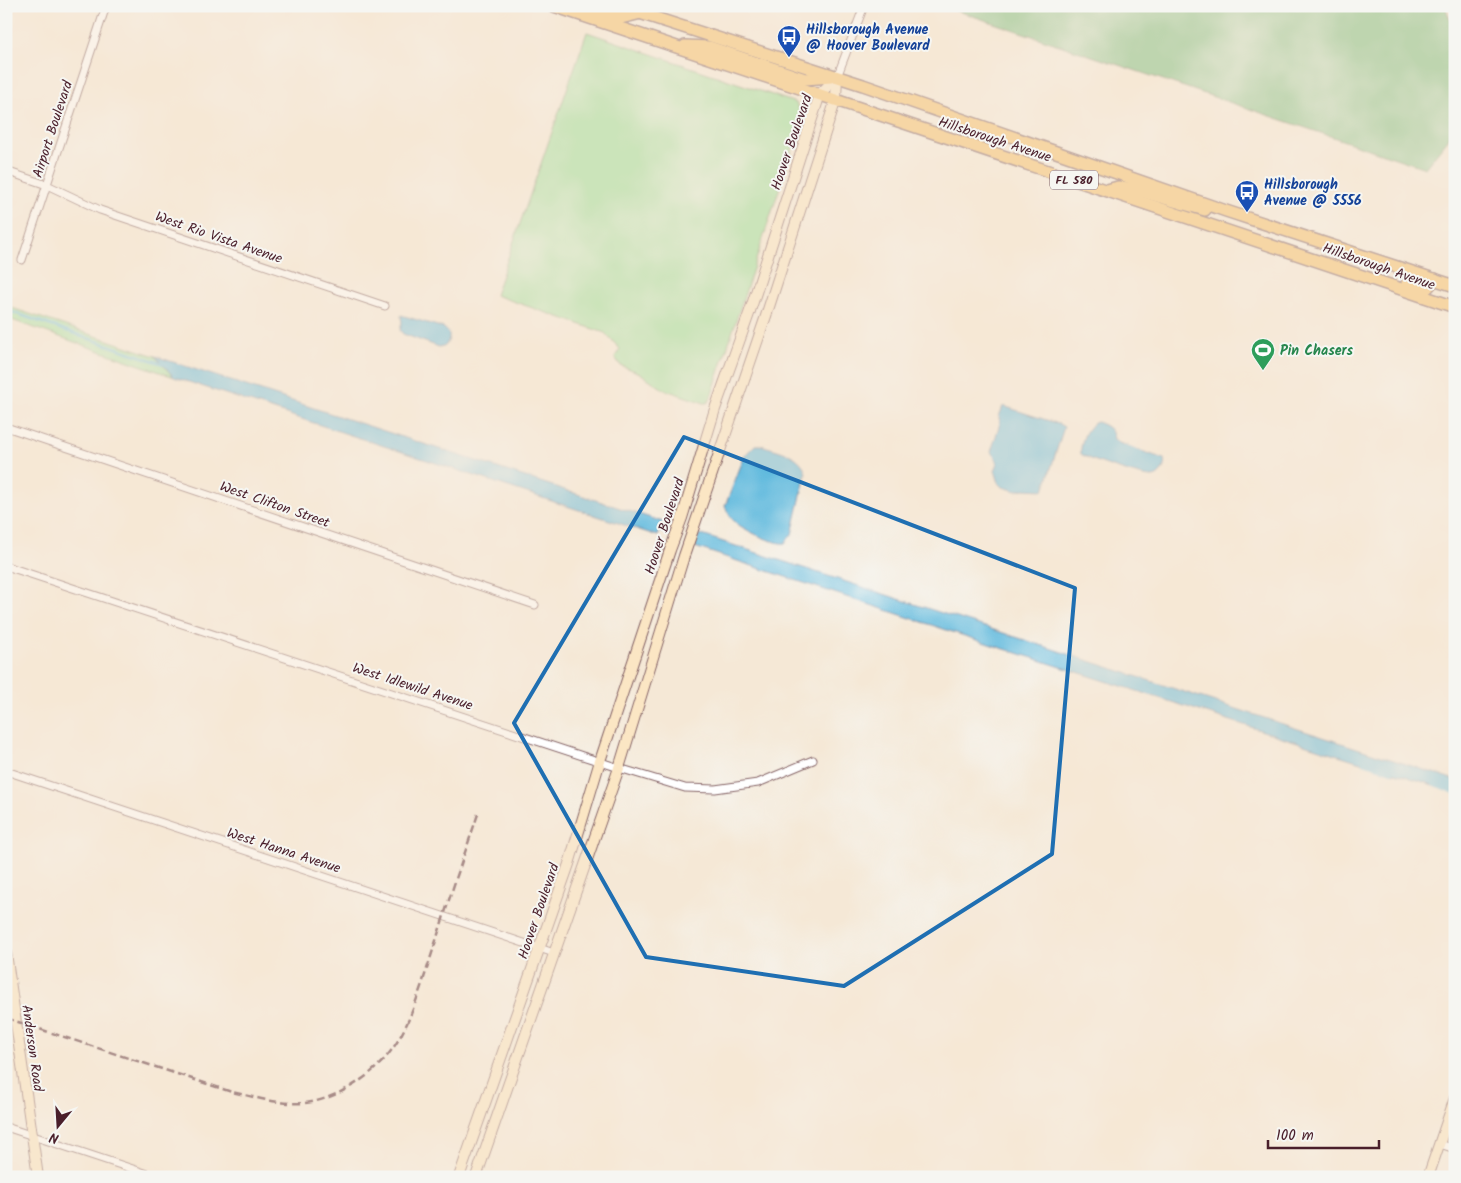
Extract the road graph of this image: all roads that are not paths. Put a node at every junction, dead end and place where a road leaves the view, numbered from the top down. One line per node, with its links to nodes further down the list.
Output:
1 (106, 6): 12 (street, Airport Boulevard)
2 (554, 6): 7 (main road, Hillsborough Avenue / FL 580)
3 (586, 6): 6 (main road)
4 (618, 6): 6 (main road, Hillsborough Avenue / FL 580)
5 (864, 6): 8 (street)
6 (641, 13): 8 (main road, Hillsborough Avenue / FL 580)
7 (670, 46): 8 (main road); 9 (main road, Hillsborough Avenue / FL 580)
8 (837, 77): 9 (main road, Hoover Boulevard); 10 (main road, Hoover Boulevard); 14 (main road, Hillsborough Avenue / FL 580)
9 (820, 94): 10 (main road, Hillsborough Avenue / FL 580); 25 (main road, Hoover Boulevard)
10 (836, 99): 13 (main road, Hillsborough Avenue / FL 580); 26 (main road, Hoover Boulevard)
11 (6, 171): 12 (street, West Rio Vista Avenue)
12 (47, 185): 15 (street, Airport Boulevard); 19 (street, West Rio Vista Avenue)
13 (1107, 190): 14 (main road); 16 (main road, Hillsborough Avenue / FL 580)
14 (1226, 211): 17 (main road, Hillsborough Avenue / FL 580)
15 (22, 260)
16 (1328, 264): 17 (main road); 20 (main road, Hillsborough Avenue / FL 580)
17 (1435, 279): 18 (main road, Hillsborough Avenue / FL 580)
18 (1455, 286)
19 (385, 306)
20 (1455, 307)
21 (6, 427): 23 (street, West Clifton Street)
22 (6, 566): 25 (street, West Idlewild Avenue)
23 (535, 605)
24 (813, 760): 26 (street, West Idlewild Avenue)
25 (600, 761): 26 (street, West Idlewild Avenue); 28 (main road, Hoover Boulevard)
26 (618, 768): 30 (main road, Hoover Boulevard)
27 (6, 771): 28 (street, West Hanna Avenue)
28 (539, 948): 30 (street, West Hanna Avenue); 38 (main road, Hoover Boulevard)
29 (6, 953): 33 (main road, Anderson Road)
30 (554, 953): 39 (main road, Hoover Boulevard)
31 (1455, 1098): 34 (main road)
32 (6, 1127): 33 (street)
33 (31, 1135): 36 (main road, Anderson Road); 37 (street)
34 (1440, 1144): 35 (street); 40 (main road)
35 (1455, 1149)
36 (38, 1177)
37 (157, 1177)
38 (459, 1177)
39 (476, 1177)
40 (1428, 1177)

